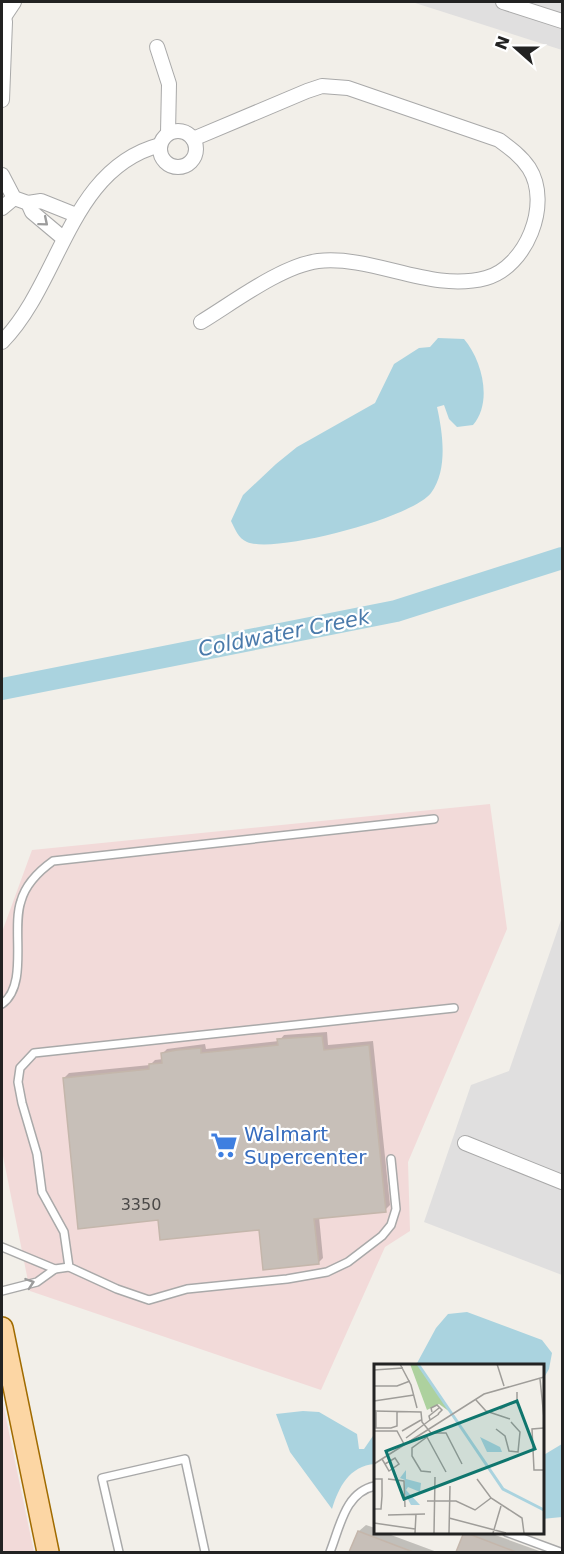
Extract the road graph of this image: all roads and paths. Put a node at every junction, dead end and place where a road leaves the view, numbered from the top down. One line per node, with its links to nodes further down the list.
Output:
1 (14, 2): 3 (street)
2 (503, 2): 4 (street)
3 (3, 12): 6 (street)
4 (562, 21)
5 (157, 47): 7 (street)
6 (2, 98)
7 (164, 139): 8 (street); 8 (street); 13 (street)
8 (193, 139): 15 (street)
9 (2, 175): 10 (street)
10 (14, 198): 11 (street); 12 (street)
11 (28, 203): 13 (street); 14 (street, one-way to 14)
12 (2, 208)
13 (76, 215): 14 (street)
14 (63, 238): 16 (street)
15 (201, 322)
16 (2, 342)
17 (434, 819): 18 (lane)
18 (2, 1004)
19 (454, 1008): 24 (lane)
20 (465, 1143): 22 (street)
21 (391, 1159): 24 (lane)
22 (562, 1182)
23 (2, 1247): 25 (lane)
24 (69, 1267): 25 (lane)
25 (55, 1269): 26 (lane, one-way to 25)
26 (2, 1292)
27 (2, 1328): 30 (main road)
28 (374, 1486): 33 (lane)
29 (509, 1533): 34 (lane)
30 (48, 1552)
31 (119, 1552): 32 (lane)
32 (205, 1552)
33 (330, 1552)
34 (560, 1552)

